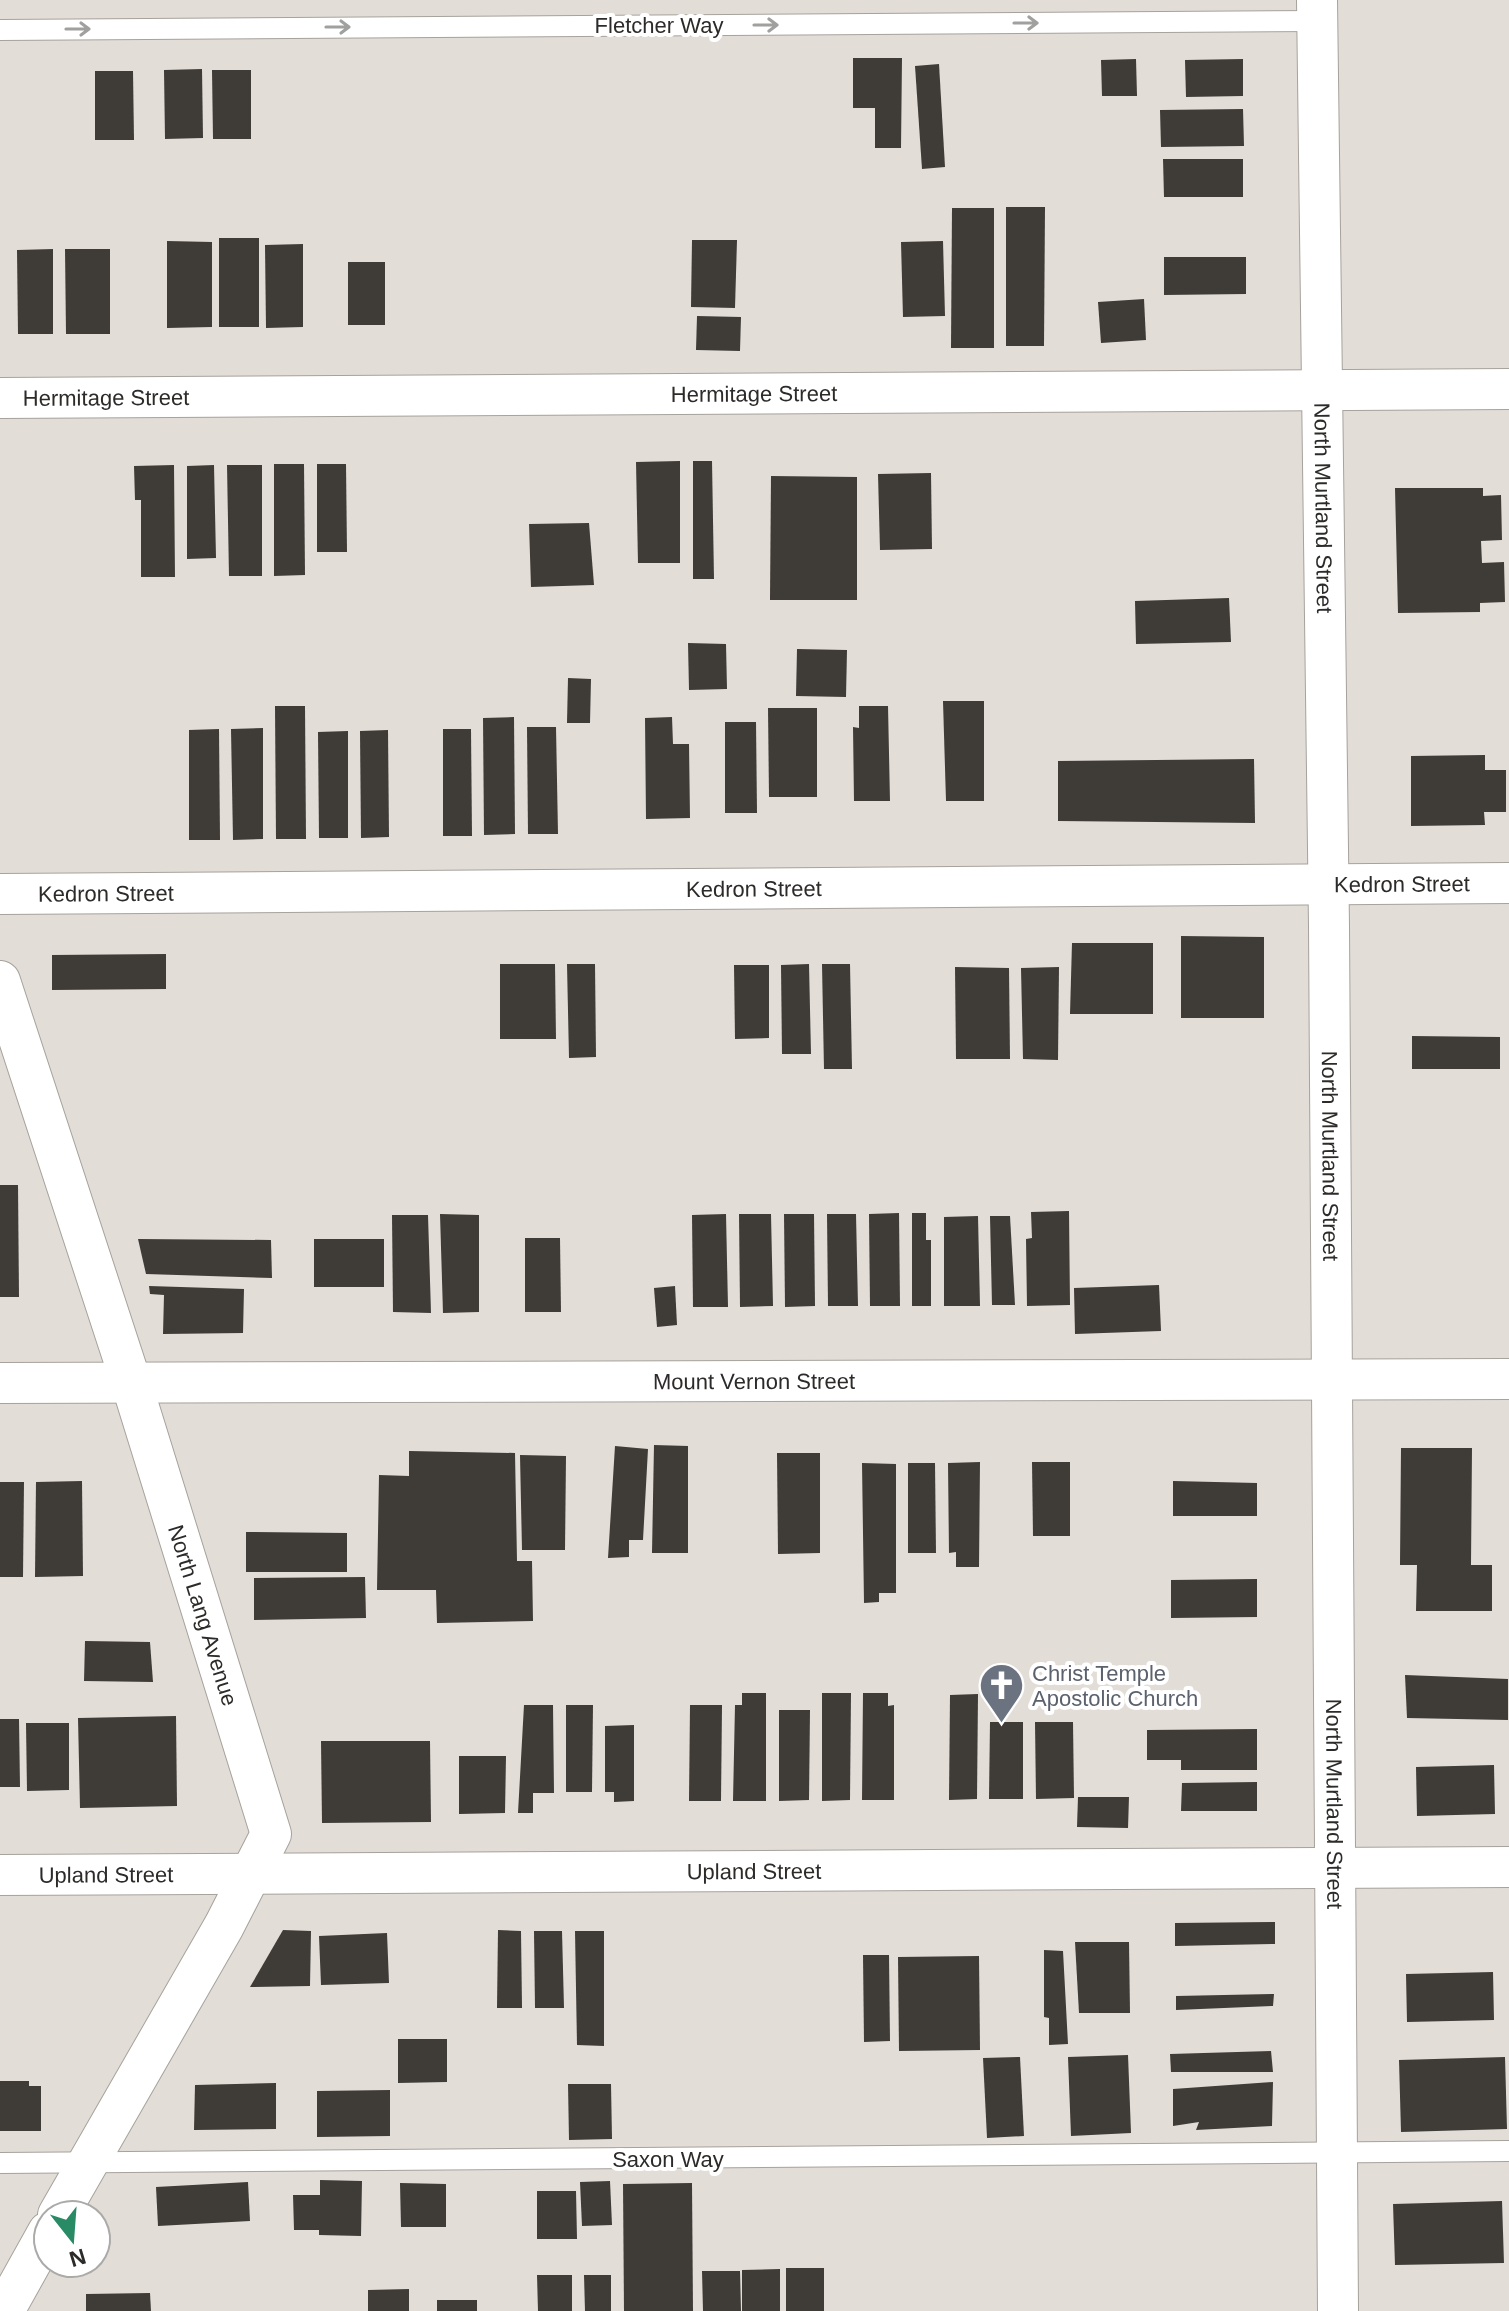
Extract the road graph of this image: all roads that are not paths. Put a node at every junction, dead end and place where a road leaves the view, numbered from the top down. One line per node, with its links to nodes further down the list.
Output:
1 (1318, 11): 2 (lane, Fletcher Way, one-way to 1); 3 (street, North Murtland Street)
2 (0, 30)
3 (1322, 388): 4 (street, Hermitage Street); 5 (street, Hermitage Street); 6 (street, North Murtland Street)
4 (1509, 389)
5 (0, 398)
6 (1329, 883): 7 (street, Kedron Street); 8 (street, Kedron Street); 10 (street, North Murtland Street)
7 (1509, 883)
8 (0, 894)
9 (0, 981): 12 (street, North Lang Avenue)
10 (1329, 1377): 11 (street, Mount Vernon Street); 12 (street, Mount Vernon Street); 15 (street, North Murtland Street)
11 (1509, 1379)
12 (131, 1382): 13 (street, Mount Vernon Street); 16 (street, North Lang Avenue)
13 (0, 1383)
14 (1509, 1867): 15 (street, Upland Street)
15 (1334, 1870): 16 (street, Upland Street); 19 (street, North Murtland Street)
16 (252, 1873): 17 (street, Upland Street); 21 (street, North Lang Avenue)
17 (0, 1875)
18 (1509, 2151): 19 (lane, Saxon Way)
19 (1337, 2154): 21 (lane, Saxon Way); 25 (street, North Murtland Street)
20 (0, 2163): 21 (lane, Saxon Way)
21 (87, 2163): 22 (street, North Lang Avenue)
22 (67, 2199)
23 (32, 2261): 24 (street)
24 (4, 2311)
25 (1338, 2311)

